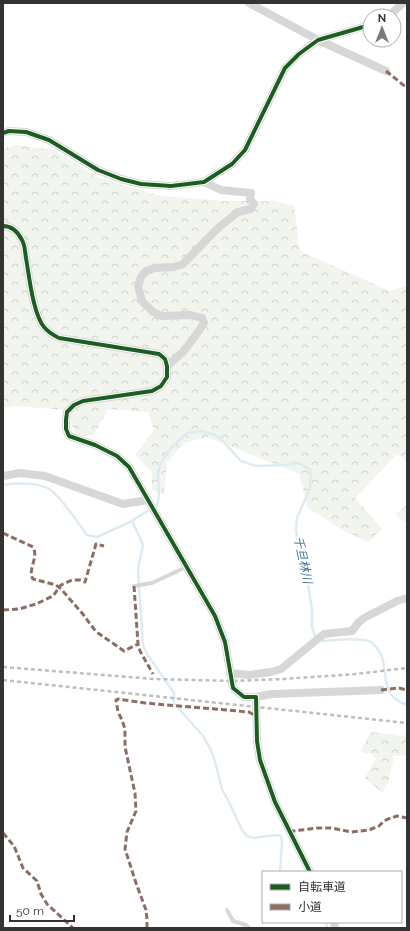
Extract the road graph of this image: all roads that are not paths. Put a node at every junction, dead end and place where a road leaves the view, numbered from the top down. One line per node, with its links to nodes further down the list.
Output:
1 (249, 3): 3 (street)
2 (362, 27): 3 (street)
3 (318, 40): 4 (street); 6 (street)
4 (386, 71)
5 (3, 133): 6 (street)
6 (204, 182): 8 (street)
7 (3, 226): 8 (street)
8 (168, 366): 10 (street)
9 (3, 476): 10 (street)
10 (149, 501): 11 (street)
11 (187, 567): 12 (lane); 14 (street)
12 (134, 586)
13 (407, 598): 14 (street)
14 (230, 673): 16 (street)
15 (382, 690): 16 (street)
16 (256, 697): 17 (street)
17 (309, 871)
18 (227, 910): 19 (lane)
19 (249, 928)

